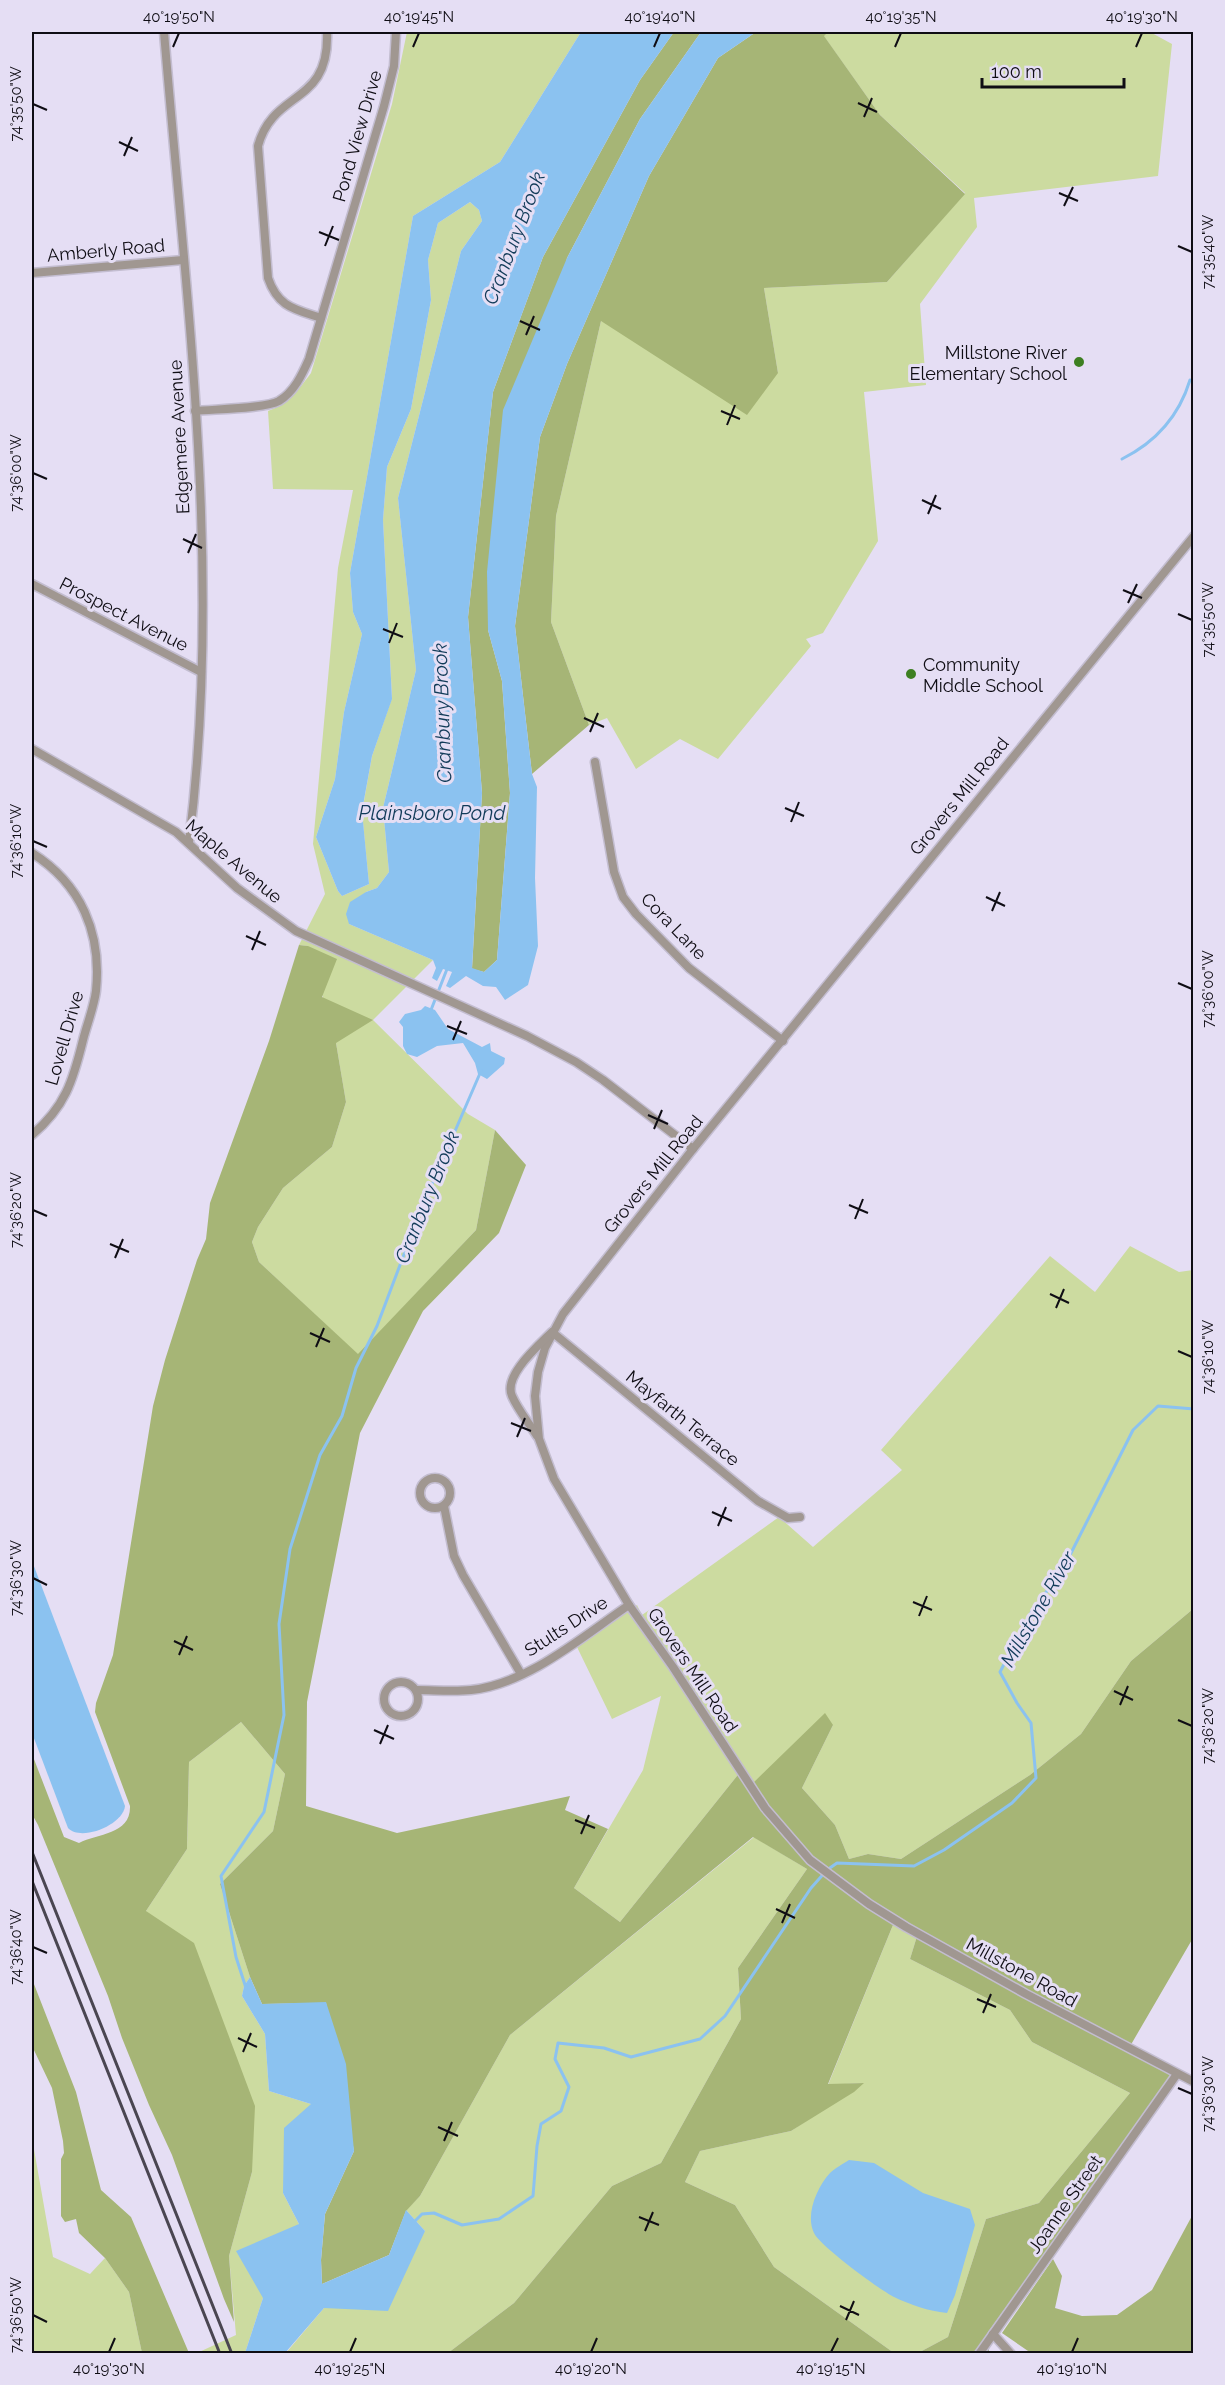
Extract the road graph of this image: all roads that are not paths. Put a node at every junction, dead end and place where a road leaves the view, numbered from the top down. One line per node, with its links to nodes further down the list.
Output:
1 (164, 32): 4 (street, Edgemere Avenue)
2 (327, 32): 6 (street)
3 (396, 32): 6 (street, Pond View Drive)
4 (183, 260): 5 (street, Amberly Road); 7 (street, Edgemere Avenue)
5 (32, 273)
6 (321, 318): 7 (street, Pond View Drive)
7 (195, 411): 10 (street, Edgemere Avenue)
8 (1194, 536): 15 (street, Grovers Mill Road)
9 (32, 584): 10 (street, Prospect Avenue)
10 (201, 672): 13 (street, Edgemere Avenue)
11 (32, 749): 13 (street, Maple Avenue)
12 (595, 762): 15 (street, Cora Lane)
13 (189, 842): 17 (street, Maple Avenue)
14 (32, 853): 16 (street, Lovell Drive)
15 (783, 1041): 17 (street, Grovers Mill Road)
16 (32, 1135)
17 (693, 1149): 18 (street, Grovers Mill Road)
18 (552, 1332): 19 (street, Grovers Mill Road); 19 (street); 21 (street, Mayfarth Terrace)
19 (539, 1438): 22 (street, Grovers Mill Road)
20 (444, 1506): 23 (street)
21 (800, 1517)
22 (629, 1605): 23 (street, Stults Drive); 25 (street, Grovers Mill Road)
23 (521, 1674): 24 (street, Stults Drive)
24 (416, 1690): 24 (street)
25 (838, 1883): 26 (street, Millstone Road)
26 (1177, 2074): 27 (street, Millstone Road); 28 (street, Joanne Street)
27 (1194, 2082)
28 (993, 2334): 29 (street, Joanne Street); 30 (street)
29 (979, 2354)
30 (1011, 2354)

